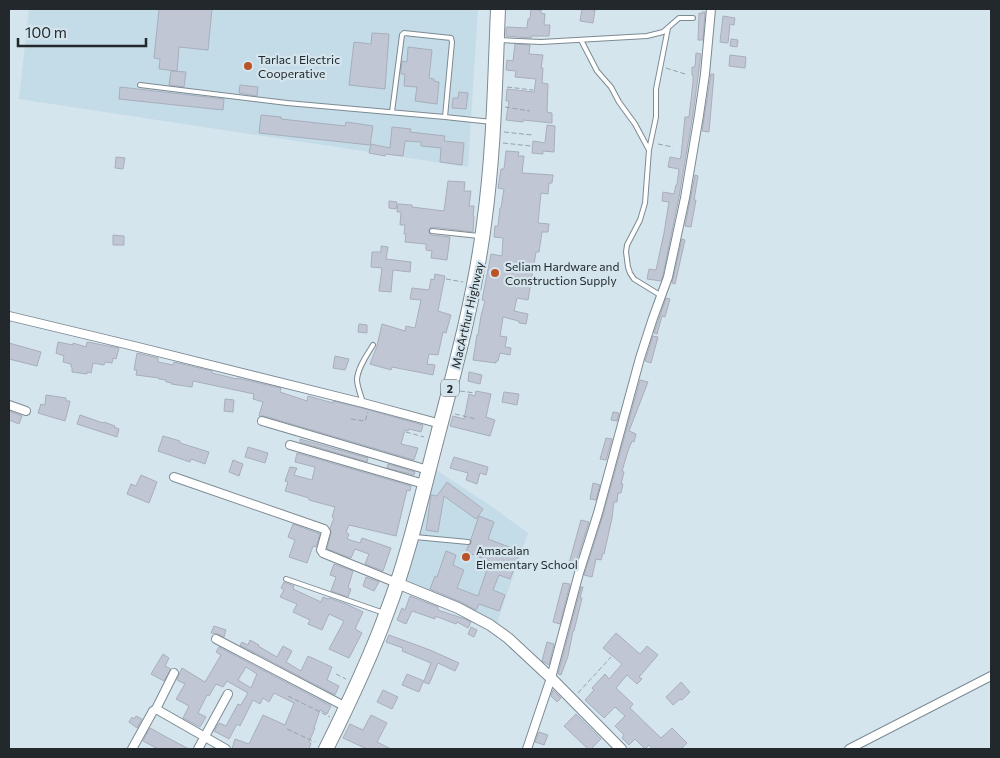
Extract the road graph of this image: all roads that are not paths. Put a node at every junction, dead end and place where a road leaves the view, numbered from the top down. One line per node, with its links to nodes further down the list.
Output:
1 (498, 9): 5 (highway, MacArthur Highway / 2)
2 (711, 9): 14 (street)
3 (693, 18): 4 (lane)
4 (668, 28): 6 (lane); 11 (lane)
5 (497, 40): 6 (lane); 10 (highway, MacArthur Highway / 2)
6 (581, 40): 11 (lane)
7 (140, 85): 8 (lane)
8 (392, 112): 9 (lane); 9 (lane)
9 (445, 117): 10 (lane)
10 (493, 132): 13 (highway, MacArthur Highway / 2)
11 (649, 150): 14 (lane)
12 (432, 230): 13 (lane)
13 (482, 236): 20 (highway, MacArthur Highway / 2)
14 (661, 296): 34 (street)
15 (9, 316): 17 (street)
16 (373, 345): 17 (lane)
17 (367, 404): 20 (street)
18 (9, 405): 19 (street)
19 (26, 411)
20 (442, 417): 23 (highway, MacArthur Highway / 2)
21 (262, 421): 23 (street)
22 (290, 445): 25 (street)
23 (428, 470): 25 (highway, MacArthur Highway / 2)
24 (174, 477): 29 (street)
25 (424, 484): 26 (highway, MacArthur Highway / 2)
26 (410, 536): 27 (lane); 29 (highway, MacArthur Highway / 2)
27 (468, 542)
28 (286, 579): 30 (lane)
29 (397, 583): 30 (highway, MacArthur Highway / 2); 34 (street)
30 (387, 614): 36 (highway, MacArthur Highway / 2)
31 (216, 639): 36 (street)
32 (174, 673): 37 (street)
33 (991, 676): 45 (street)
34 (551, 678): 43 (street); 44 (street)
35 (228, 694): 38 (street)
36 (346, 707): 42 (highway, MacArthur Highway / 2)
37 (156, 709): 38 (street); 39 (street)
38 (205, 737): 40 (street); 41 (street)
39 (132, 749)
40 (198, 749)
41 (226, 749)
42 (328, 749)
43 (527, 749)
44 (620, 749)
45 (848, 749)

